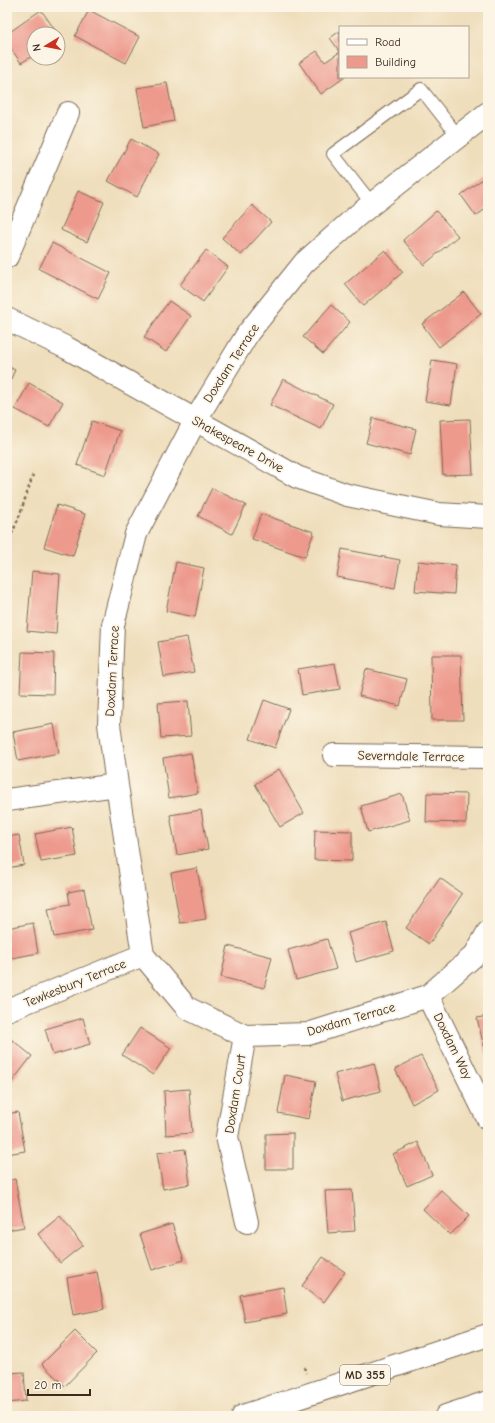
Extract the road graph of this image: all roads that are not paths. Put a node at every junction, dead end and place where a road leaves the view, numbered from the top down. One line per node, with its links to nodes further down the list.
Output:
1 (68, 113): 5 (street)
2 (488, 113): 3 (street, Doxdam Terrace)
3 (458, 136): 4 (street, Doxdam Terrace); 4 (lane)
4 (372, 204): 7 (street, Doxdam Terrace)
5 (7, 257)
6 (7, 320): 7 (street, Shakespeare Drive)
7 (195, 421): 8 (street, Shakespeare Drive); 11 (street, Doxdam Terrace)
8 (488, 517)
9 (334, 755): 10 (street, Severndale Terrace)
10 (488, 756)
11 (117, 785): 12 (street); 14 (street, Doxdam Terrace)
12 (7, 800)
13 (488, 932): 15 (street, Doxdam Terrace)
14 (143, 956): 16 (street, Tewkesbury Terrace); 17 (street, Doxdam Terrace)
15 (428, 996): 17 (street, Doxdam Terrace); 18 (street, Doxdam Way)
16 (7, 1010)
17 (245, 1036): 19 (street, Doxdam Court)
18 (488, 1119)
19 (247, 1222)
20 (488, 1335): 22 (street, MD 355)
21 (488, 1402): 24 (street)
22 (281, 1410): 23 (street, MD 355)
23 (243, 1416)
24 (446, 1416)

